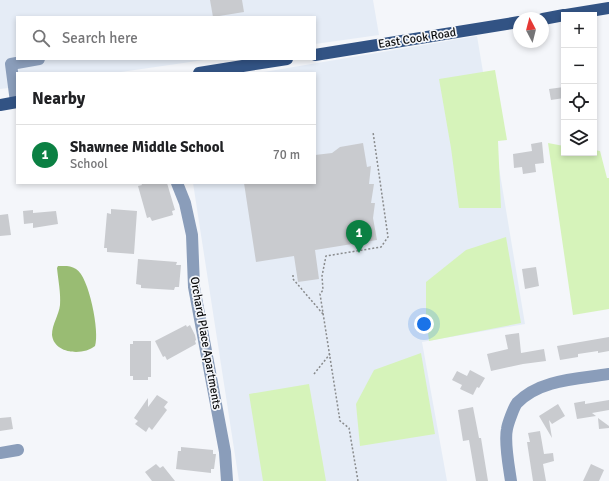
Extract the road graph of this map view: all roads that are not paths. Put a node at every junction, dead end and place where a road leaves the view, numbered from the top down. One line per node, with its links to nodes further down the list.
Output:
1 (609, 8): 2 (main road)
2 (584, 12)
3 (561, 16): 4 (main road)
4 (549, 18)
5 (513, 23): 6 (main road, East Cook Road)
6 (316, 54)
7 (33, 60): 10 (street)
8 (281, 60): 9 (main road)
9 (205, 72)
10 (16, 96)
11 (16, 102): 12 (main road)
12 (0, 105)
13 (178, 184): 17 (street, Orchard Place Apartments)
14 (609, 374): 18 (street)
15 (18, 450): 16 (street)
16 (0, 453)
17 (227, 481)
18 (511, 481)

